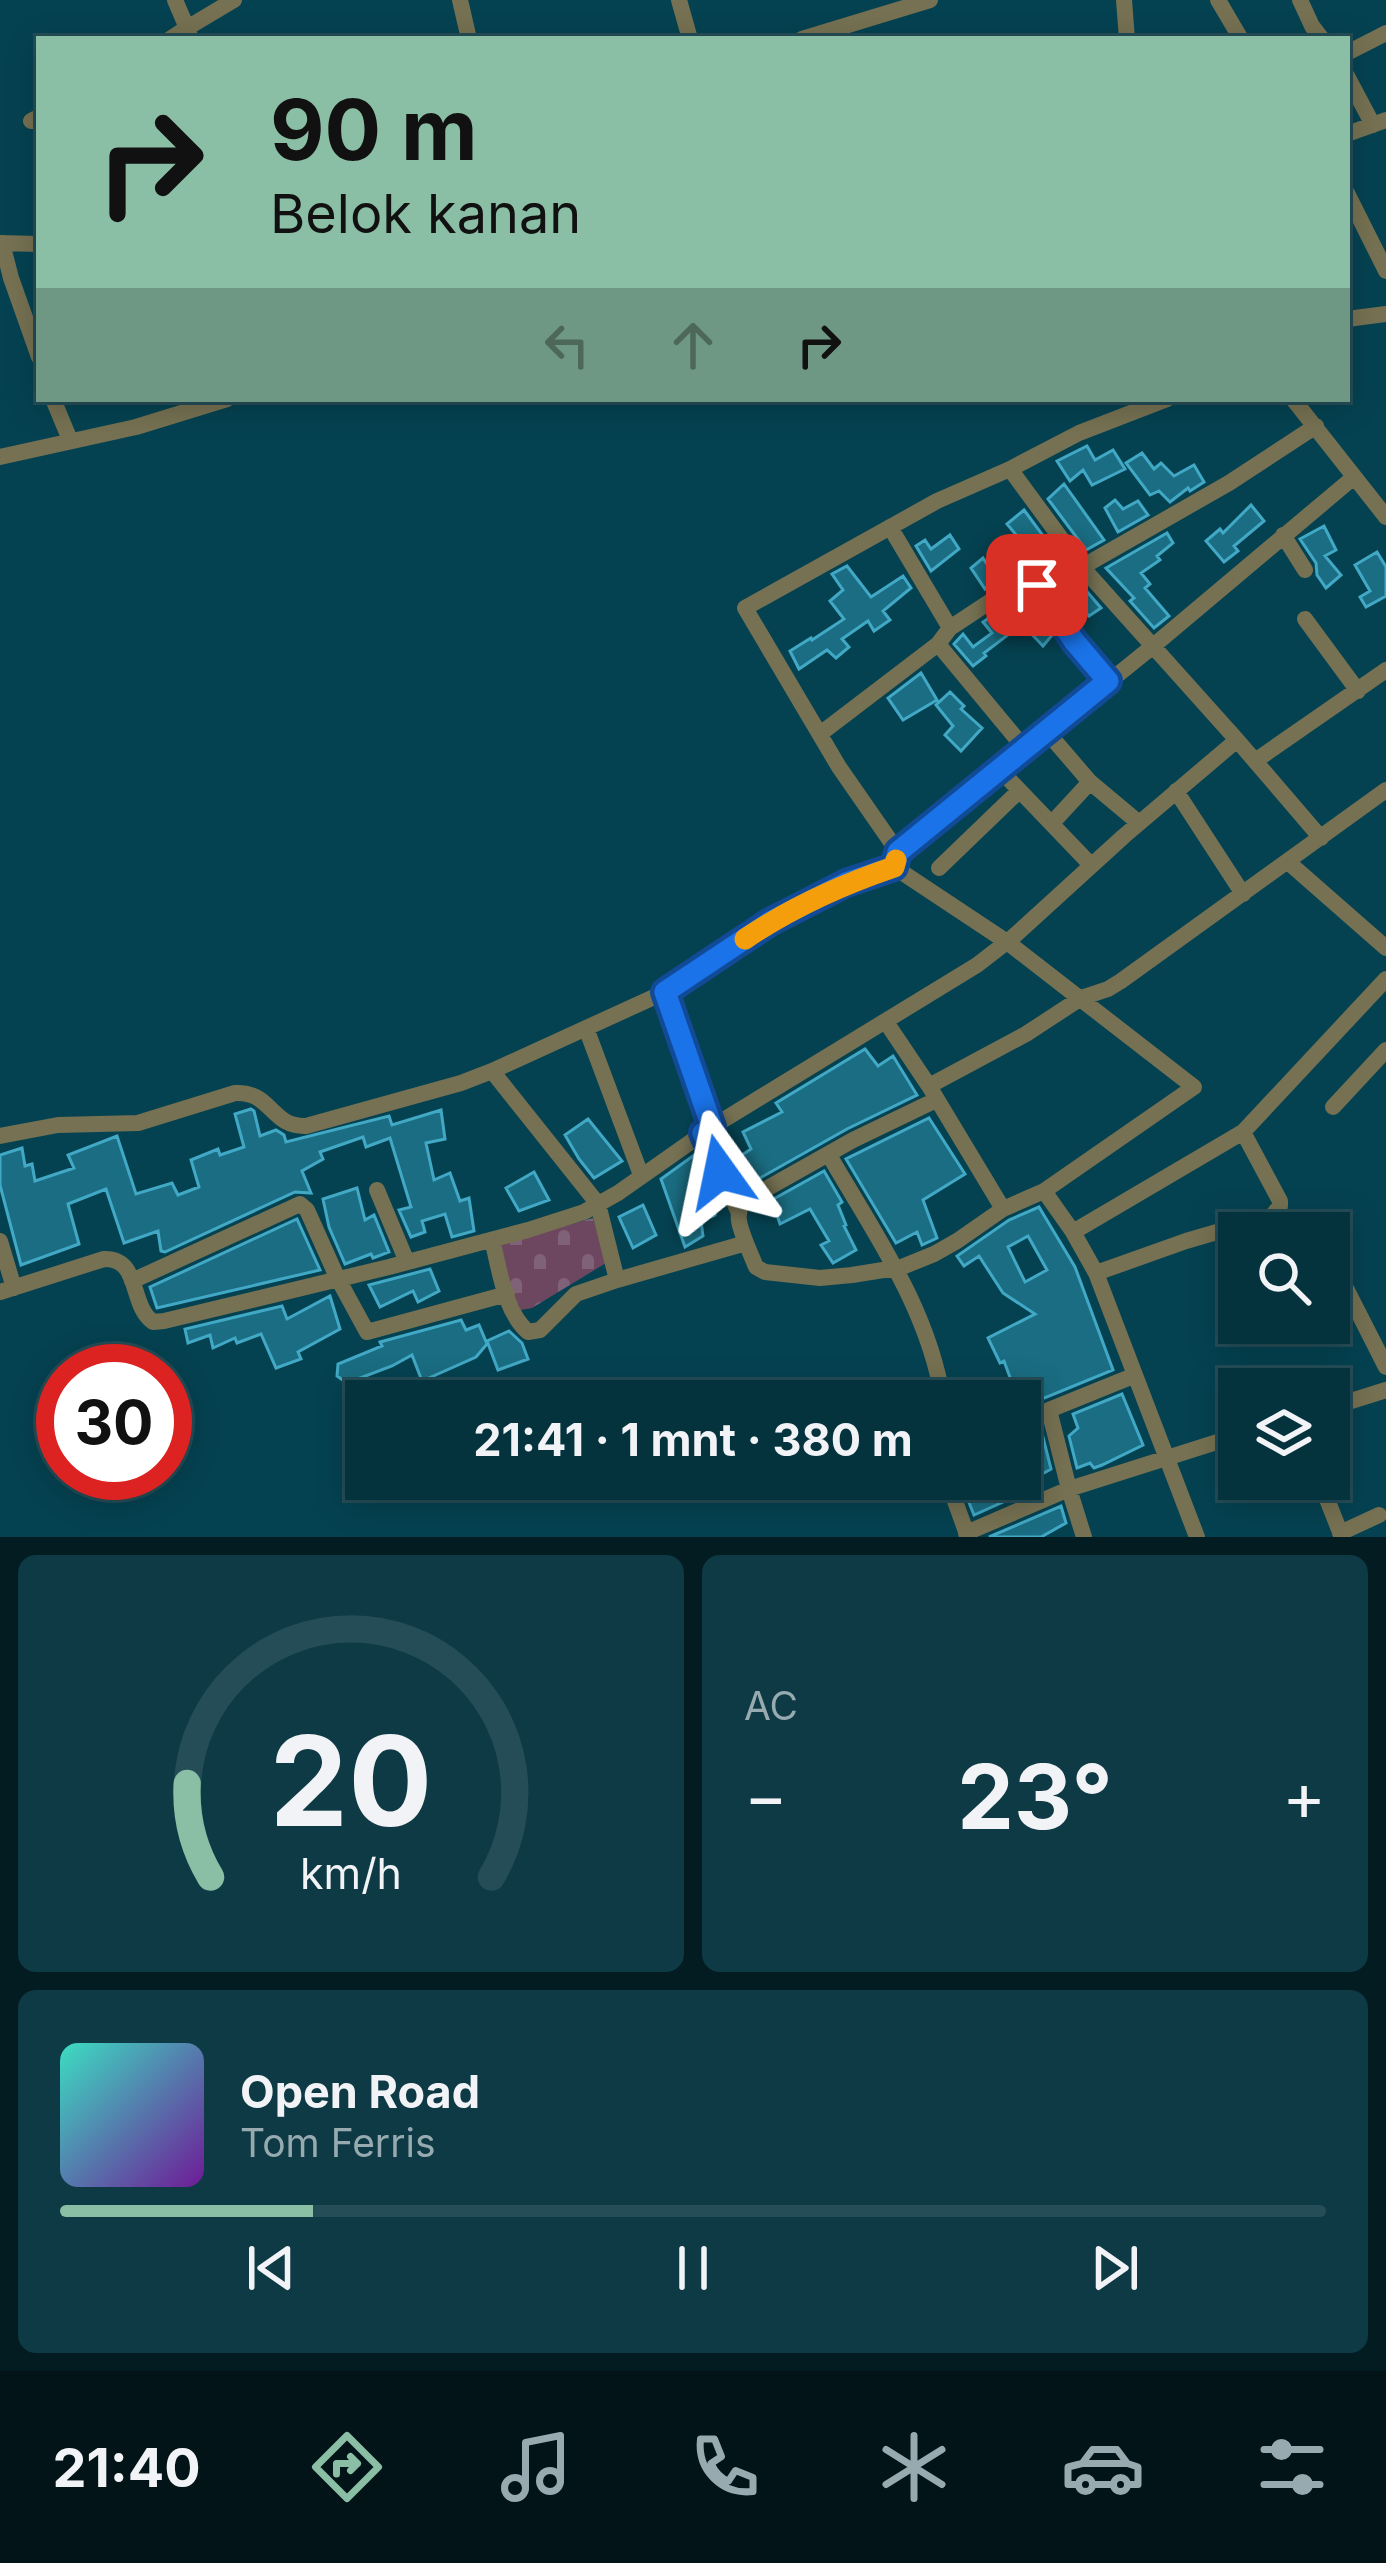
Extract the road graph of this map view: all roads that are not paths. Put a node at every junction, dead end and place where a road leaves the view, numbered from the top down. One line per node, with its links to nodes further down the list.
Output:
1 (175, 0): 10 (street)
2 (234, 0): 10 (street)
3 (460, 0): 11 (street)
4 (679, 0): 12 (street)
5 (930, 0): 13 (street)
6 (1124, 0): 14 (street)
7 (1219, 0): 15 (street)
8 (1300, 0): 16 (street)
9 (1386, 33): 17 (street)
10 (189, 34)
11 (468, 36)
12 (689, 36)
13 (812, 36)
14 (1127, 36)
15 (1239, 36)
16 (1320, 36)
17 (1350, 51)
18 (1350, 80): 19 (street)
19 (1380, 122): 20 (street)
20 (1350, 133)
21 (1350, 199): 24 (street)
22 (1, 243): 23 (street); 27 (street)
23 (36, 244)
24 (1386, 271)
25 (1386, 314): 26 (street)
26 (1350, 320)
27 (36, 349)
28 (54, 402): 33 (street)
29 (218, 402): 33 (street)
30 (1159, 402): 35 (street)
31 (1296, 402): 32 (street)
32 (1316, 426): 36 (street); 41 (street)
33 (70, 440): 34 (street)
34 (0, 457)
35 (1010, 469): 38 (street); 40 (street)
36 (1354, 477): 37 (street); 39 (street)
37 (1386, 518)
38 (890, 527): 45 (street); 52 (street)
39 (1283, 535): 42 (street); 47 (street)
40 (1068, 550): 41 (street); 43 (street)
41 (1082, 567): 47 (street)
42 (1305, 570)
43 (1032, 576): 45 (street); 49 (street)
44 (1305, 619): 50 (street)
45 (950, 628): 46 (street)
46 (938, 644): 52 (street); 54 (street)
47 (1152, 647): 49 (street); 53 (street)
48 (1386, 670): 50 (street)
49 (1108, 681): 51 (street)
50 (1358, 691): 55 (street)
51 (1047, 732): 54 (street); 57 (street)
52 (820, 734): 64 (street)
53 (1238, 740): 55 (street); 60 (street)
54 (1024, 749): 56 (street)
55 (1255, 761): 63 (street)
56 (1000, 770): 58 (street); 64 (street)
57 (1090, 782): 61 (street); 62 (street)
58 (1019, 790): 61 (street); 67 (street)
59 (1386, 790): 63 (street)
60 (1176, 791): 62 (street); 68 (street)
61 (1052, 822): 66 (street)
62 (1139, 823): 66 (street)
63 (1321, 838): 65 (street)
64 (896, 860): 69 (street); 72 (street)
65 (1288, 862): 68 (street); 70 (street)
66 (1091, 865): 69 (street)
67 (939, 868)
68 (1243, 894): 73 (street)
69 (1006, 942): 73 (street); 74 (street)
70 (1386, 948)
71 (1386, 979): 81 (street)
72 (665, 992): 75 (street); 80 (street)
73 (1081, 998): 78 (street); 86 (street)
74 (886, 1022): 78 (street); 80 (street)
75 (586, 1028): 77 (street); 84 (street)
76 (1386, 1051): 79 (street)
77 (492, 1071): 82 (street); 87 (street)
78 (933, 1093): 83 (street); 88 (street)
79 (1334, 1108)
80 (707, 1130): 84 (street); 89 (street)
81 (1244, 1132): 90 (street); 96 (street)
82 (0, 1136)
83 (829, 1155): 89 (street); 95 (street)
84 (641, 1175): 87 (street)
85 (377, 1190): 94 (street)
86 (1044, 1191): 88 (street); 90 (street)
87 (598, 1204): 91 (street); 98 (street)
88 (1003, 1209): 95 (street)
89 (738, 1211): 93 (street)
90 (1073, 1232): 96 (street)
91 (492, 1240): 94 (street); 101 (street)
92 (0, 1241): 100 (street)
93 (746, 1243): 95 (street); 98 (street)
94 (407, 1262): 97 (street)
95 (897, 1267): 105 (street)
96 (1096, 1273): 104 (street)
97 (338, 1277): 99 (street); 99 (street); 101 (street)
98 (617, 1280): 101 (street)
99 (132, 1281): 100 (street)
100 (7, 1290)
101 (507, 1294)
102 (1350, 1296): 103 (street)
103 (1386, 1367)
104 (1133, 1376): 108 (street); 111 (street)
105 (938, 1380)
106 (1386, 1390): 107 (street)
107 (1350, 1401)
108 (1049, 1410): 109 (street); 112 (street)
109 (1041, 1414)
110 (1218, 1441): 111 (street)
111 (1165, 1456): 112 (street); 119 (street)
112 (1069, 1489): 116 (street); 118 (street)
113 (954, 1500): 116 (street)
114 (1327, 1500): 117 (street)
115 (1379, 1515): 117 (street)
116 (967, 1535)
117 (1341, 1535)
118 (1084, 1537)
119 (1197, 1537)

